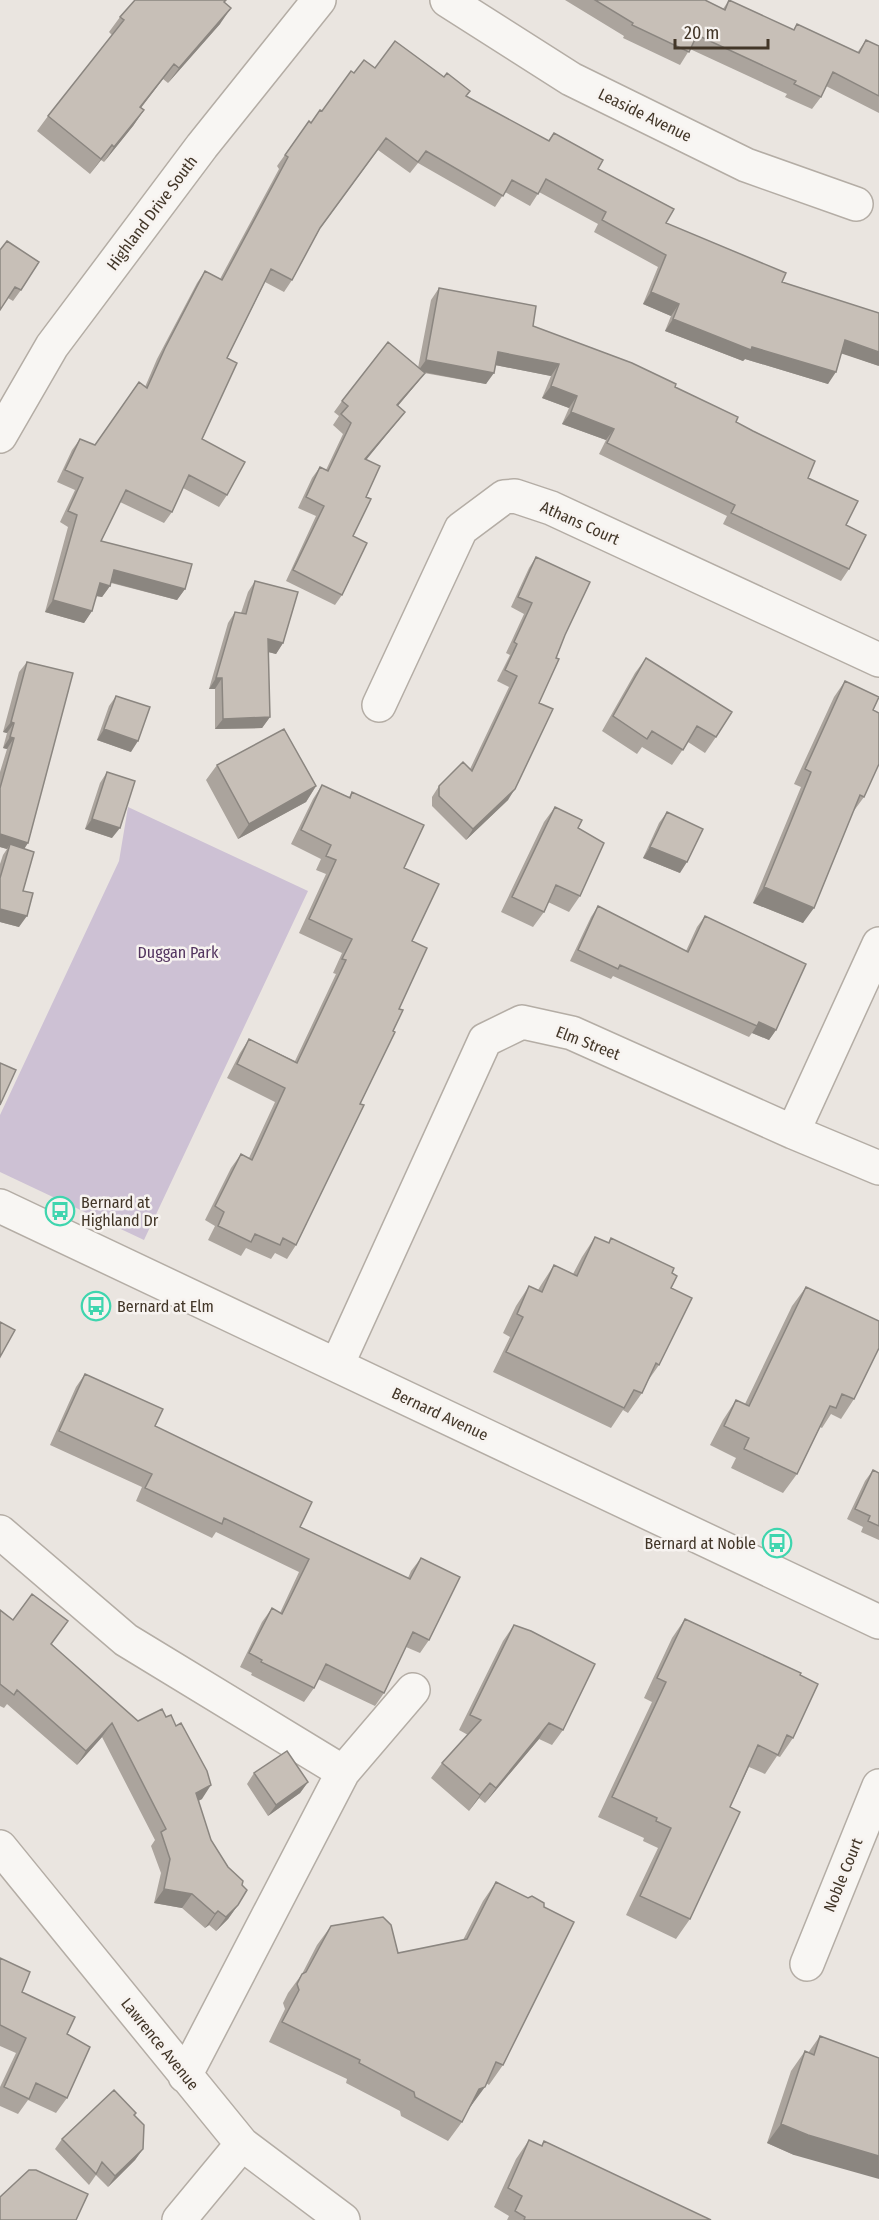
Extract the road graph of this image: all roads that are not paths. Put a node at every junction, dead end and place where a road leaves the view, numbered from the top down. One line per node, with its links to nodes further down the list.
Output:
1 (319, 0): 4 (street, Highland Drive South)
2 (447, 0): 3 (street, Leaside Avenue)
3 (856, 204)
4 (0, 436)
5 (879, 660): 6 (street, Athans Court)
6 (379, 705)
7 (879, 944): 8 (street)
8 (793, 1132): 9 (street, Elm Street); 11 (street, Elm Street)
9 (879, 1168)
10 (0, 1206): 11 (street, Bernard Avenue)
11 (337, 1365): 13 (street, Bernard Avenue)
12 (0, 1532): 15 (street)
13 (879, 1622)
14 (413, 1690): 15 (street)
15 (344, 1772): 19 (street)
16 (879, 1786): 18 (street, Noble Court)
17 (0, 1846): 19 (street, Lawrence Avenue)
18 (807, 1964)
19 (185, 2076): 20 (street, Lawrence Avenue)
20 (242, 2144): 21 (street); 22 (street, Lawrence Avenue)
21 (179, 2220)
22 (343, 2220)

